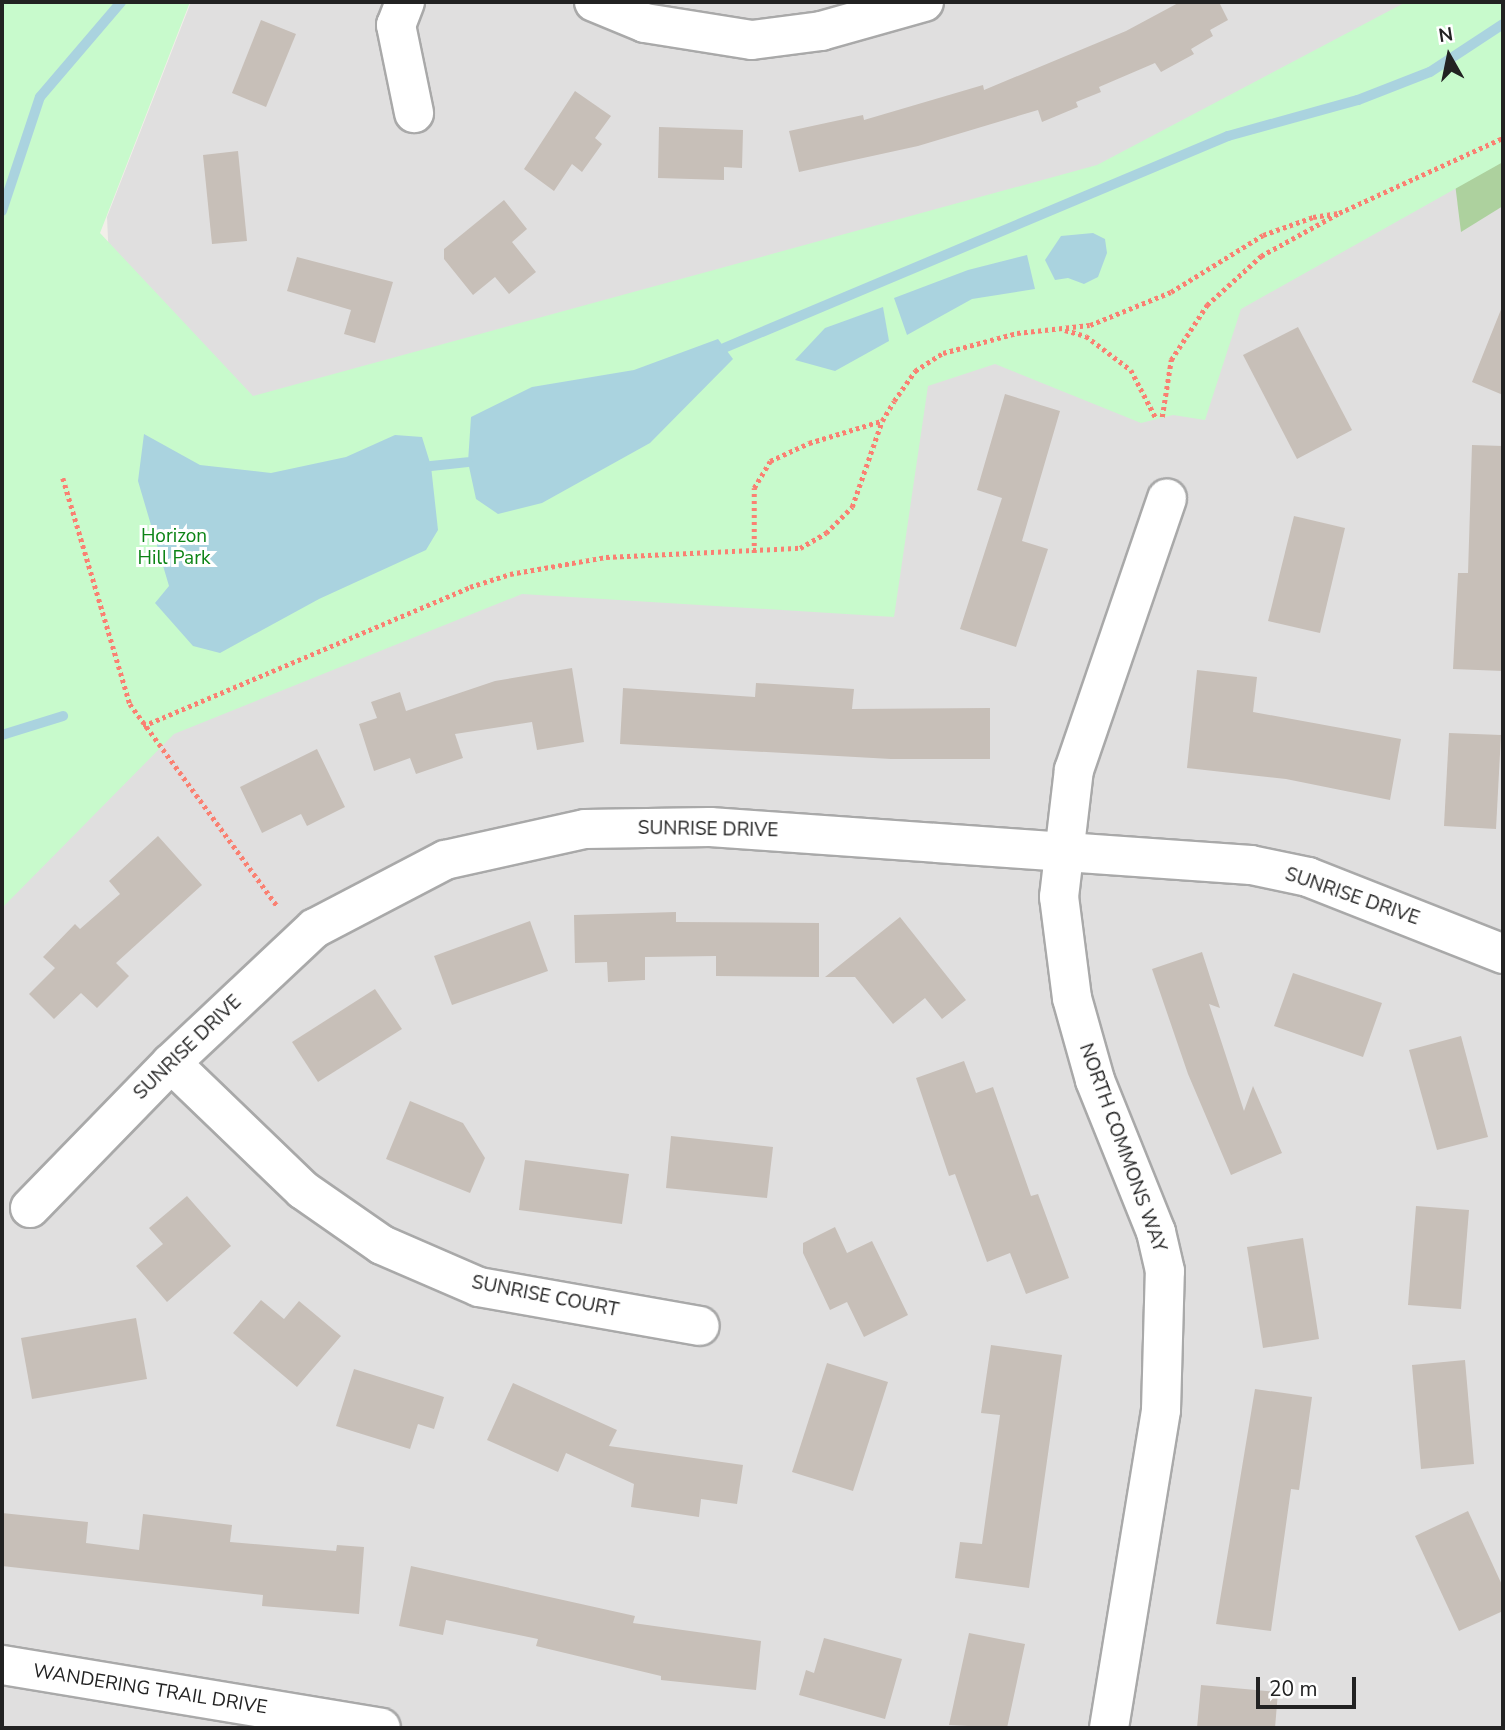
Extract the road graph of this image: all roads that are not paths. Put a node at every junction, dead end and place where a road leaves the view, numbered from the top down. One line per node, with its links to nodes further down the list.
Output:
1 (405, 2): 4 (street)
2 (594, 2): 3 (street)
3 (924, 2)
4 (414, 113)
5 (1167, 499): 6 (street, NORTH COMMONS WAY)
6 (1062, 849): 7 (street, SUNRISE DRIVE); 8 (street, SUNRISE DRIVE); 13 (street, NORTH COMMONS WAY)
7 (1503, 954)
8 (172, 1063): 9 (street, SUNRISE DRIVE); 10 (street, SUNRISE COURT)
9 (30, 1208)
10 (700, 1326)
11 (2, 1665): 12 (street, WANDERING TRAIL DRIVE)
12 (382, 1728)
13 (1109, 1728)

